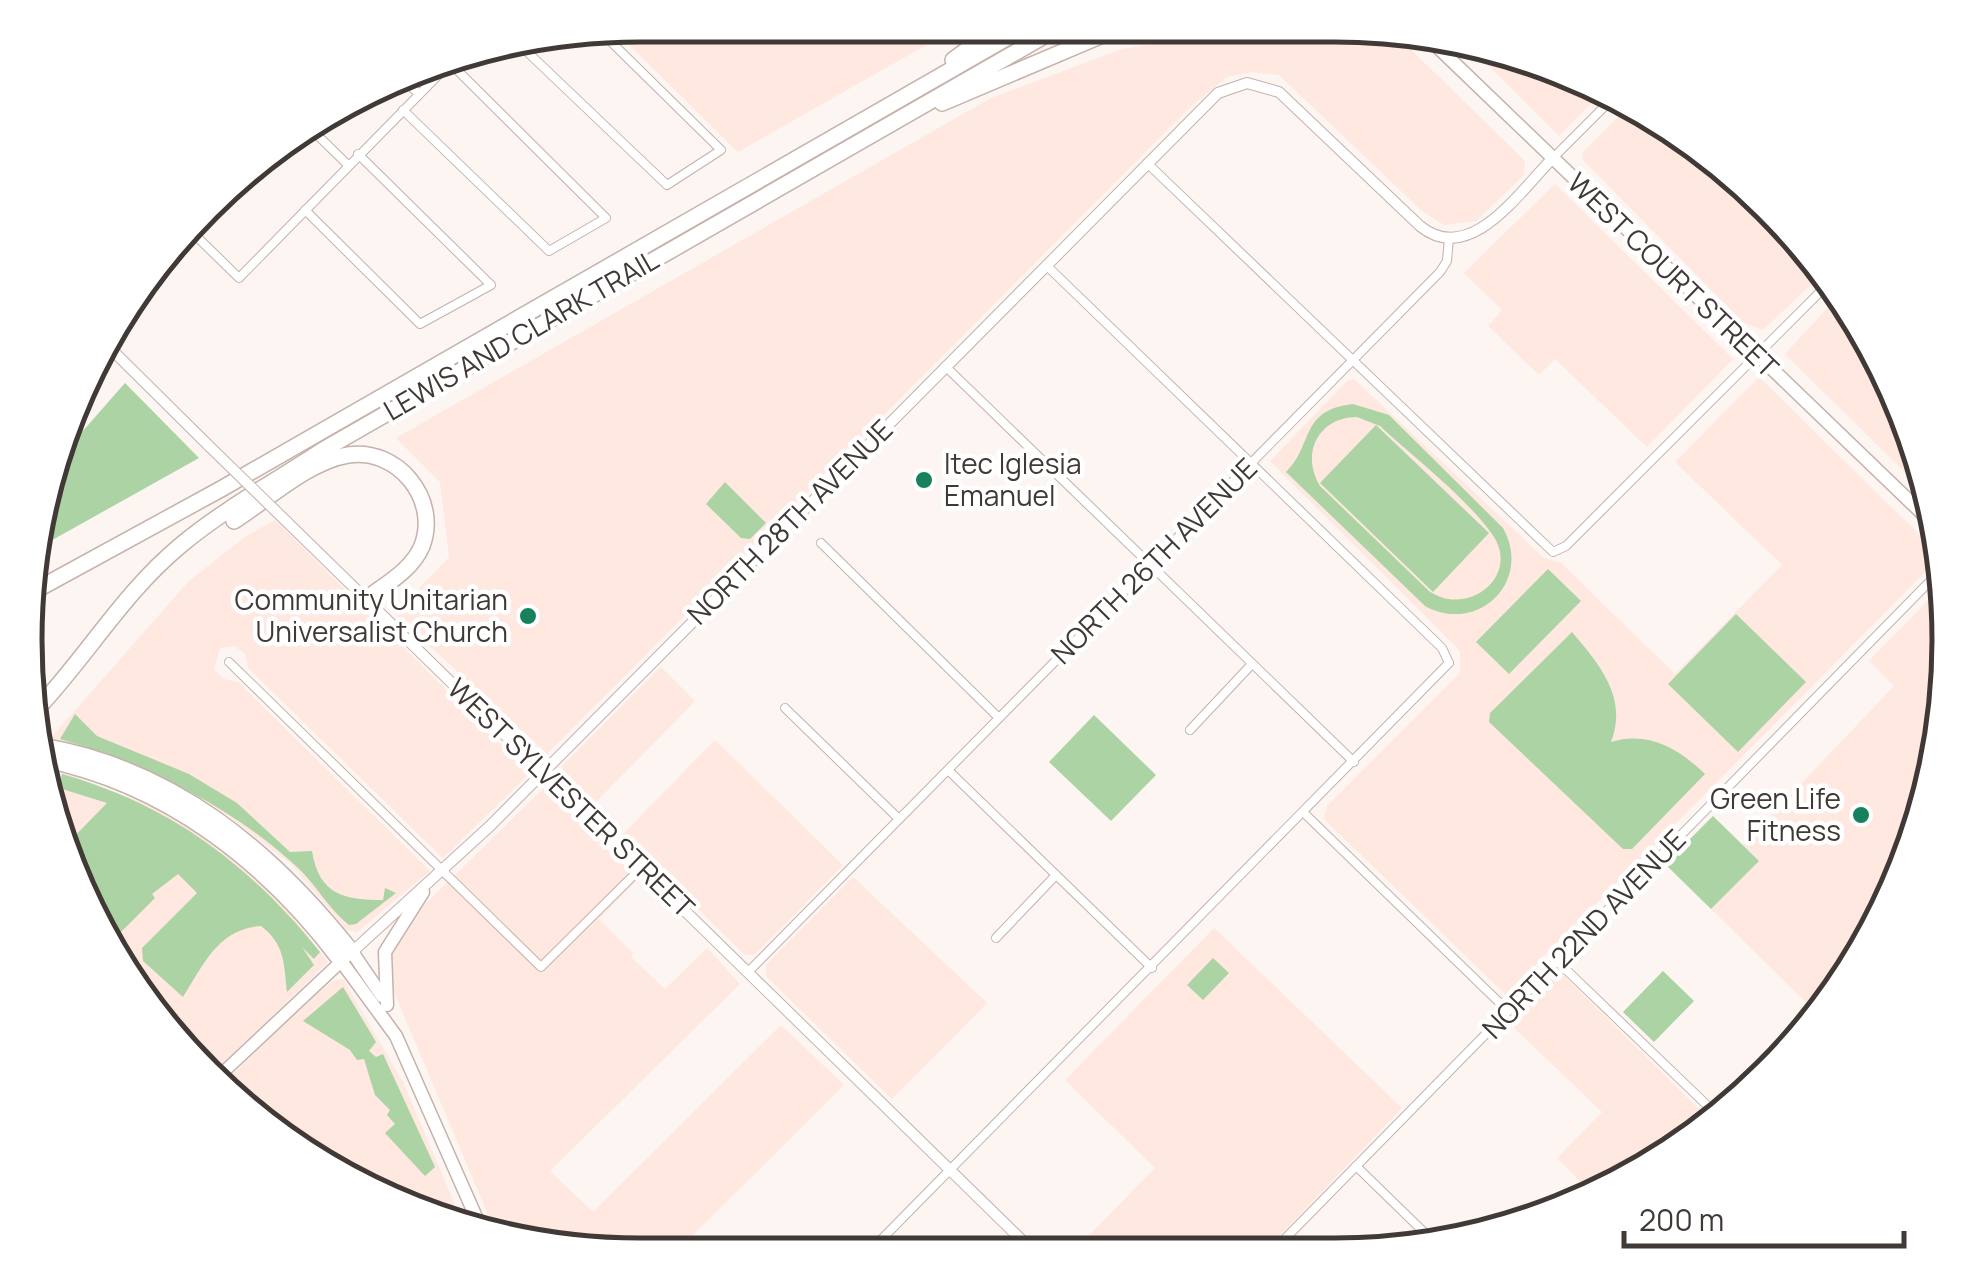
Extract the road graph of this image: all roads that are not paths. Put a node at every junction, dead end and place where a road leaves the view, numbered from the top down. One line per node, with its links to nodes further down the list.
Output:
1 (975, 42): 9 (highway)
2 (998, 42): 9 (highway, LEWIS AND CLARK TRAIL)
3 (1033, 42): 13 (highway, LEWIS AND CLARK TRAIL)
4 (1078, 42): 13 (highway)
5 (613, 43): 6 (street)
6 (529, 53)
7 (1443, 53): 18 (main road, WEST COURT STREET)
8 (458, 71): 15 (street)
9 (940, 74): 36 (highway, LEWIS AND CLARK TRAIL)
10 (433, 80): 12 (street)
11 (412, 88): 12 (street)
12 (419, 94): 15 (street)
13 (918, 106): 34 (highway, LEWIS AND CLARK TRAIL)
14 (1604, 107): 18 (street)
15 (403, 110): 17 (street)
16 (319, 137): 20 (street)
17 (358, 154): 20 (street); 21 (street)
18 (1552, 159): 23 (street); 27 (main road, WEST COURT STREET)
19 (1147, 162): 23 (street, NORTH 28TH AVENUE); 24 (street, NORTH 28TH AVENUE); 28 (street)
20 (348, 166): 21 (street)
21 (305, 210): 22 (street)
22 (198, 238)
23 (1449, 238): 28 (street, NORTH 26TH AVENUE)
24 (1046, 264): 29 (street, NORTH 28TH AVENUE); 30 (street)
25 (1820, 292): 27 (street)
26 (116, 354): 37 (street, WEST SYLVESTER STREET, bridge)
27 (1756, 354): 28 (street); 31 (main road, WEST COURT STREET)
28 (1352, 361): 30 (street, NORTH 26TH AVENUE)
29 (945, 366): 33 (street); 48 (street, NORTH 28TH AVENUE)
30 (1251, 463): 33 (street, NORTH 26TH AVENUE); 45 (street)
31 (1916, 507)
32 (820, 543): 42 (street)
33 (1150, 565): 39 (street); 42 (street, NORTH 26TH AVENUE)
34 (151, 574): 37 (highway); 40 (highway, LEWIS AND CLARK TRAIL)
35 (1928, 583): 57 (street, NORTH 22ND AVENUE)
36 (46, 585)
37 (366, 599): 48 (street, WEST SYLVESTER STREET)
38 (229, 662): 52 (street)
39 (1252, 664): 43 (street); 45 (street)
40 (46, 698)
41 (785, 708): 50 (street)
42 (999, 718): 47 (street, NORTH 26TH AVENUE)
43 (1190, 730)
44 (53, 749): 56 (highway)
45 (1354, 762): 49 (street)
46 (56, 763): 56 (highway)
47 (948, 770): 50 (street, NORTH 26TH AVENUE); 53 (street)
48 (544, 772): 51 (street, WEST SYLVESTER STREET); 52 (street, NORTH 28TH AVENUE)
49 (1304, 813): 58 (street); 61 (street)
50 (899, 819): 59 (street, NORTH 26TH AVENUE)
51 (642, 867): 52 (street); 59 (street, WEST SYLVESTER STREET)
52 (444, 872): 54 (street, NORTH 28TH AVENUE)
53 (1056, 875): 55 (street); 58 (street)
54 (423, 892): 56 (street, NORTH 28TH AVENUE); 60 (main road)
55 (996, 938)
56 (346, 956): 60 (main road); 62 (main road); 63 (main road)
57 (1557, 961): 61 (street, NORTH 22ND AVENUE); 64 (street)
58 (1152, 968): 66 (street)
59 (749, 971): 66 (street, WEST SYLVESTER STREET)
60 (387, 1004): 62 (main road)
61 (1508, 1012): 65 (street, NORTH 22ND AVENUE)
62 (396, 1036): 67 (main road)
63 (225, 1070)
64 (1708, 1106)
65 (1356, 1166): 68 (street); 71 (street, NORTH 22ND AVENUE)
66 (952, 1171): 69 (street); 70 (street, WEST SYLVESTER STREET)
67 (475, 1215)
68 (1424, 1231)
69 (884, 1238)
70 (1020, 1238)
71 (1286, 1238)

